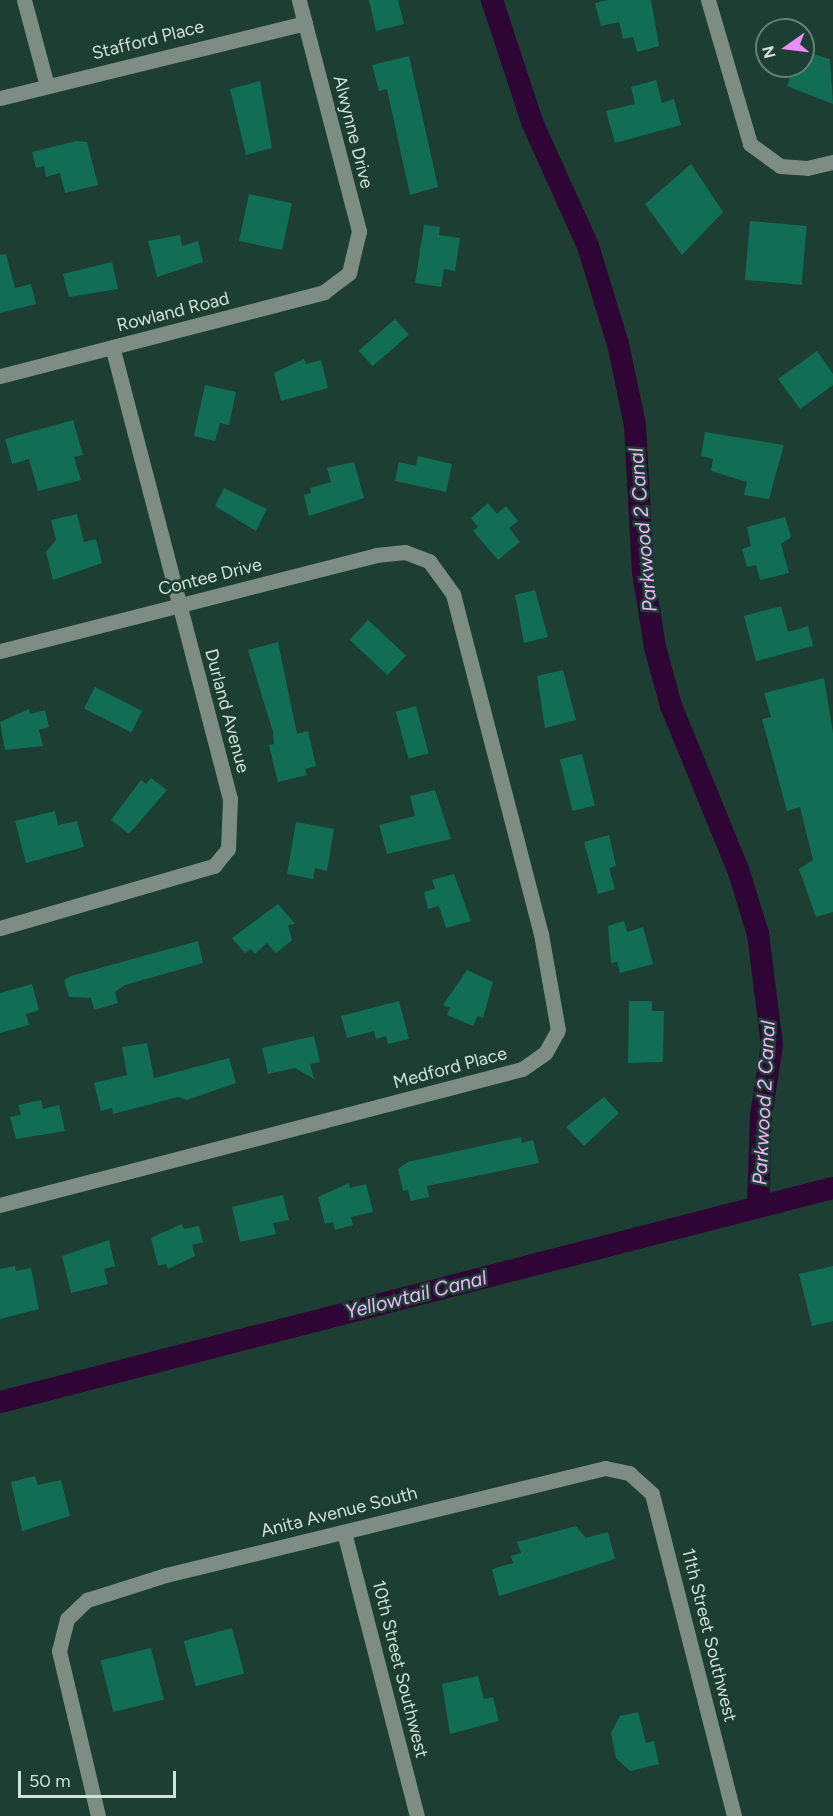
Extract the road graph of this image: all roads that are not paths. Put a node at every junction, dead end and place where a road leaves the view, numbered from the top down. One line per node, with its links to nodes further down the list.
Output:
1 (24, 0): 5 (street)
2 (299, 0): 4 (street, Alwynne Drive)
3 (708, 0): 7 (street)
4 (305, 23): 5 (street, Stafford Place); 8 (street, Alwynne Drive)
5 (47, 86): 6 (street, Stafford Place)
6 (0, 98)
7 (833, 162)
8 (349, 273): 9 (street, Rowland Road)
9 (112, 347): 10 (street, Rowland Road); 12 (street, Durland Avenue)
10 (0, 376)
11 (429, 561): 12 (street, Contee Drive); 15 (street, Medford Place)
12 (179, 605): 13 (street, Contee Drive); 14 (street, Durland Avenue)
13 (0, 651)
14 (0, 928)
15 (0, 1205)
16 (629, 1473): 17 (street, Anita Avenue South); 20 (street, 11th Street Southwest)
17 (344, 1532): 18 (street, Anita Avenue South); 19 (street, 10th Street Southwest)
18 (98, 1816)
19 (417, 1816)
20 (735, 1816)

